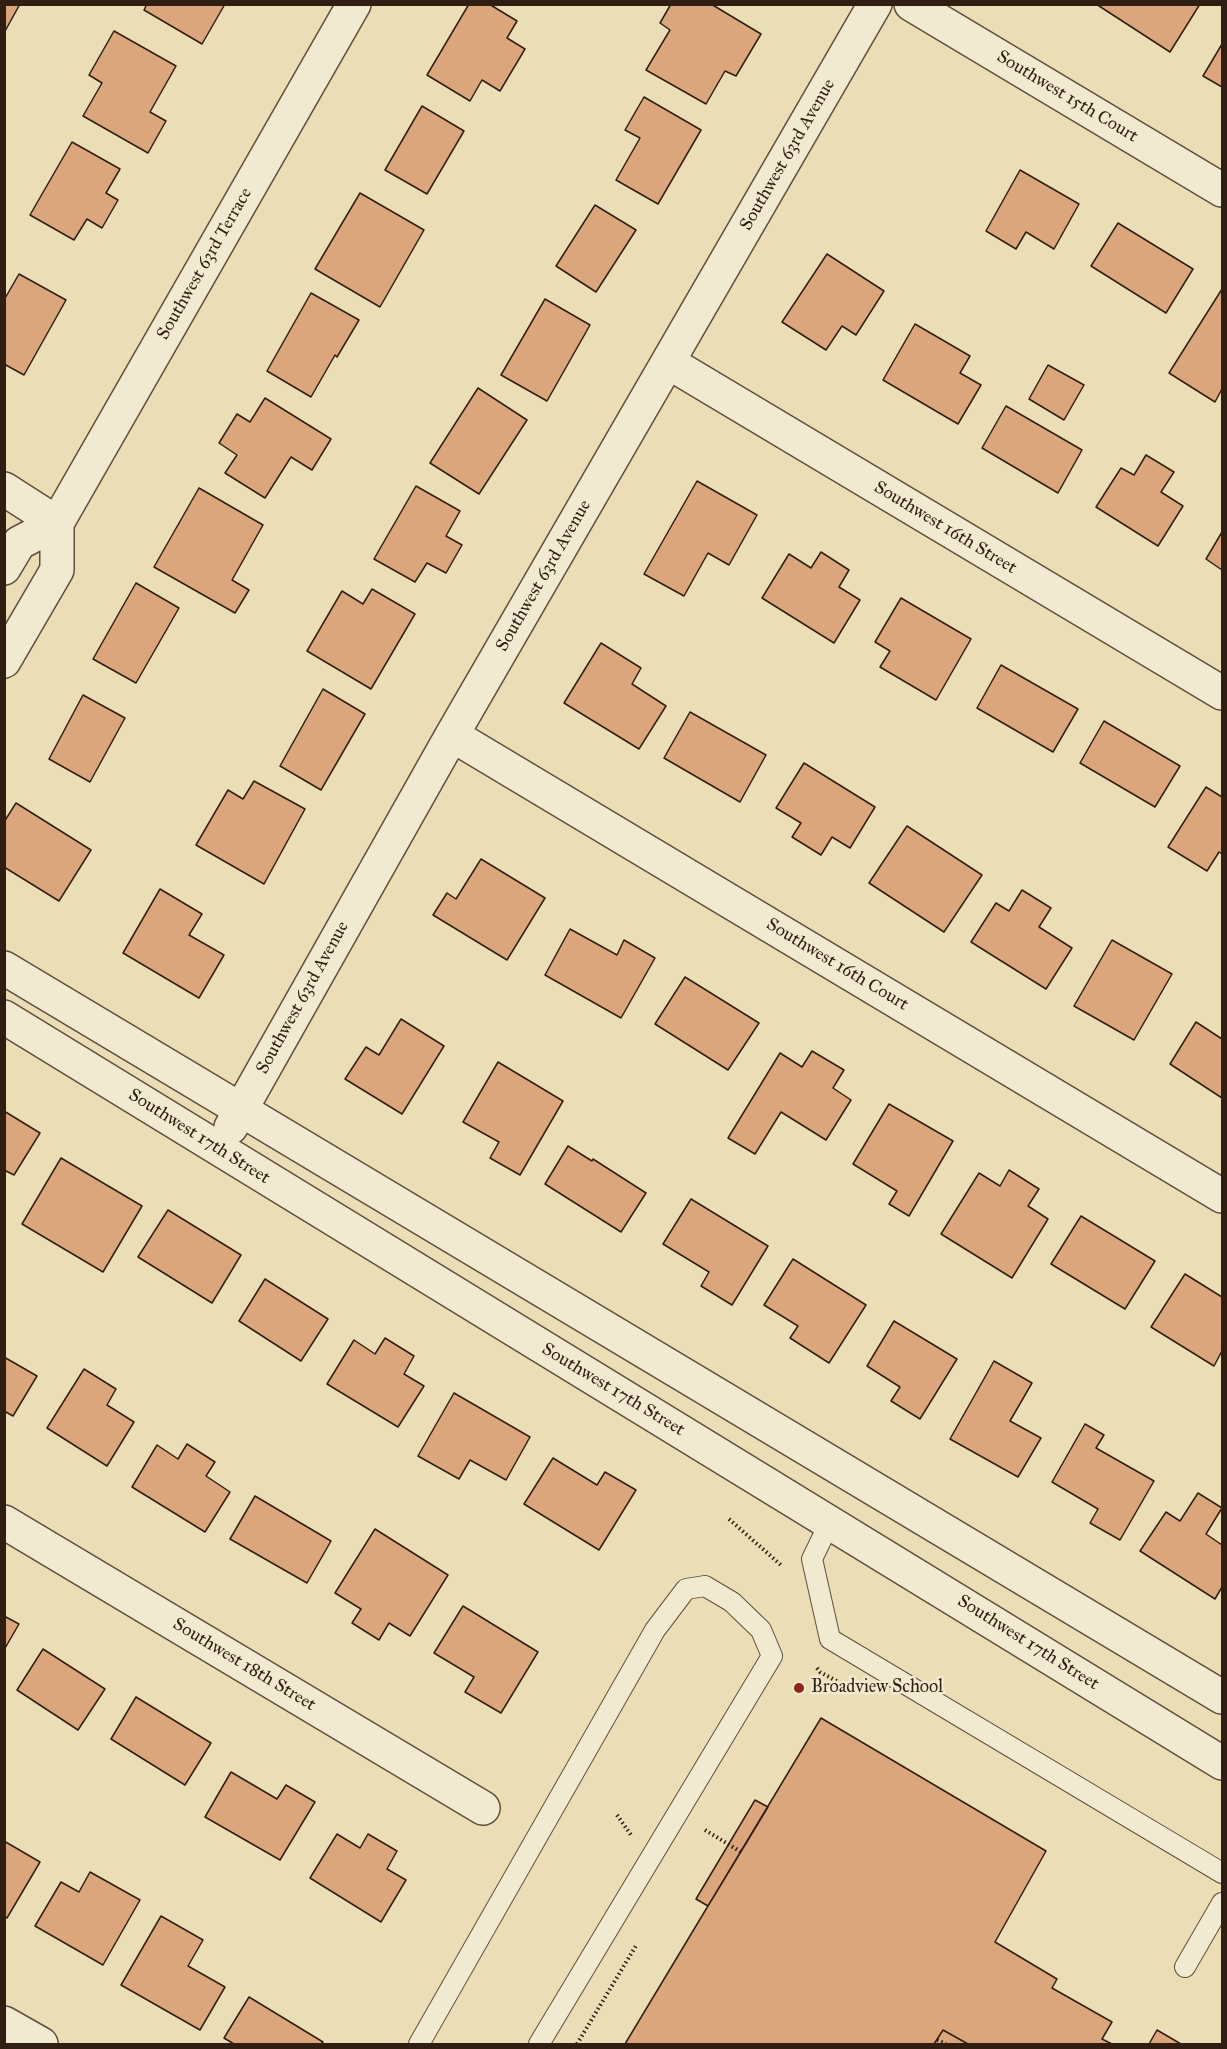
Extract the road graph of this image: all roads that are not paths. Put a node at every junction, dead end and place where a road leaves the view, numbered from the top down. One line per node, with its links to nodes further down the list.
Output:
1 (354, 4): 7 (street, Southwest 63rd Terrace)
2 (875, 4): 5 (street, Southwest 63rd Avenue)
3 (911, 4): 4 (street, Southwest 15th Court)
4 (1222, 190)
5 (668, 362): 10 (street, Southwest 16th Street); 11 (street, Southwest 63rd Avenue)
6 (4, 489): 7 (street)
7 (57, 522): 8 (street); 9 (street, Southwest 63rd Terrace)
8 (4, 568)
9 (4, 661)
10 (1222, 693)
11 (452, 735): 14 (street, Southwest 63rd Avenue); 16 (street, Southwest 16th Court)
12 (4, 968): 14 (street)
13 (4, 1017): 15 (street, Southwest 17th Street)
14 (241, 1109): 15 (street, Southwest 63rd Avenue); 17 (street)
15 (219, 1150): 18 (street, Southwest 17th Street)
16 (1222, 1196)
17 (775, 1428): 18 (street); 21 (street)
18 (748, 1472): 20 (street, Southwest 17th Street)
19 (4, 1522): 23 (street, Southwest 18th Street)
20 (830, 1522): 22 (street, Southwest 17th Street); 24 (lane)
21 (1222, 1697)
22 (1222, 1763)
23 (483, 1808)
24 (1222, 1873)
25 (1222, 1903): 26 (lane)
26 (1185, 1967)
27 (4, 2023): 28 (street)
28 (41, 2044)
29 (419, 2044): 30 (lane)
30 (539, 2044)

